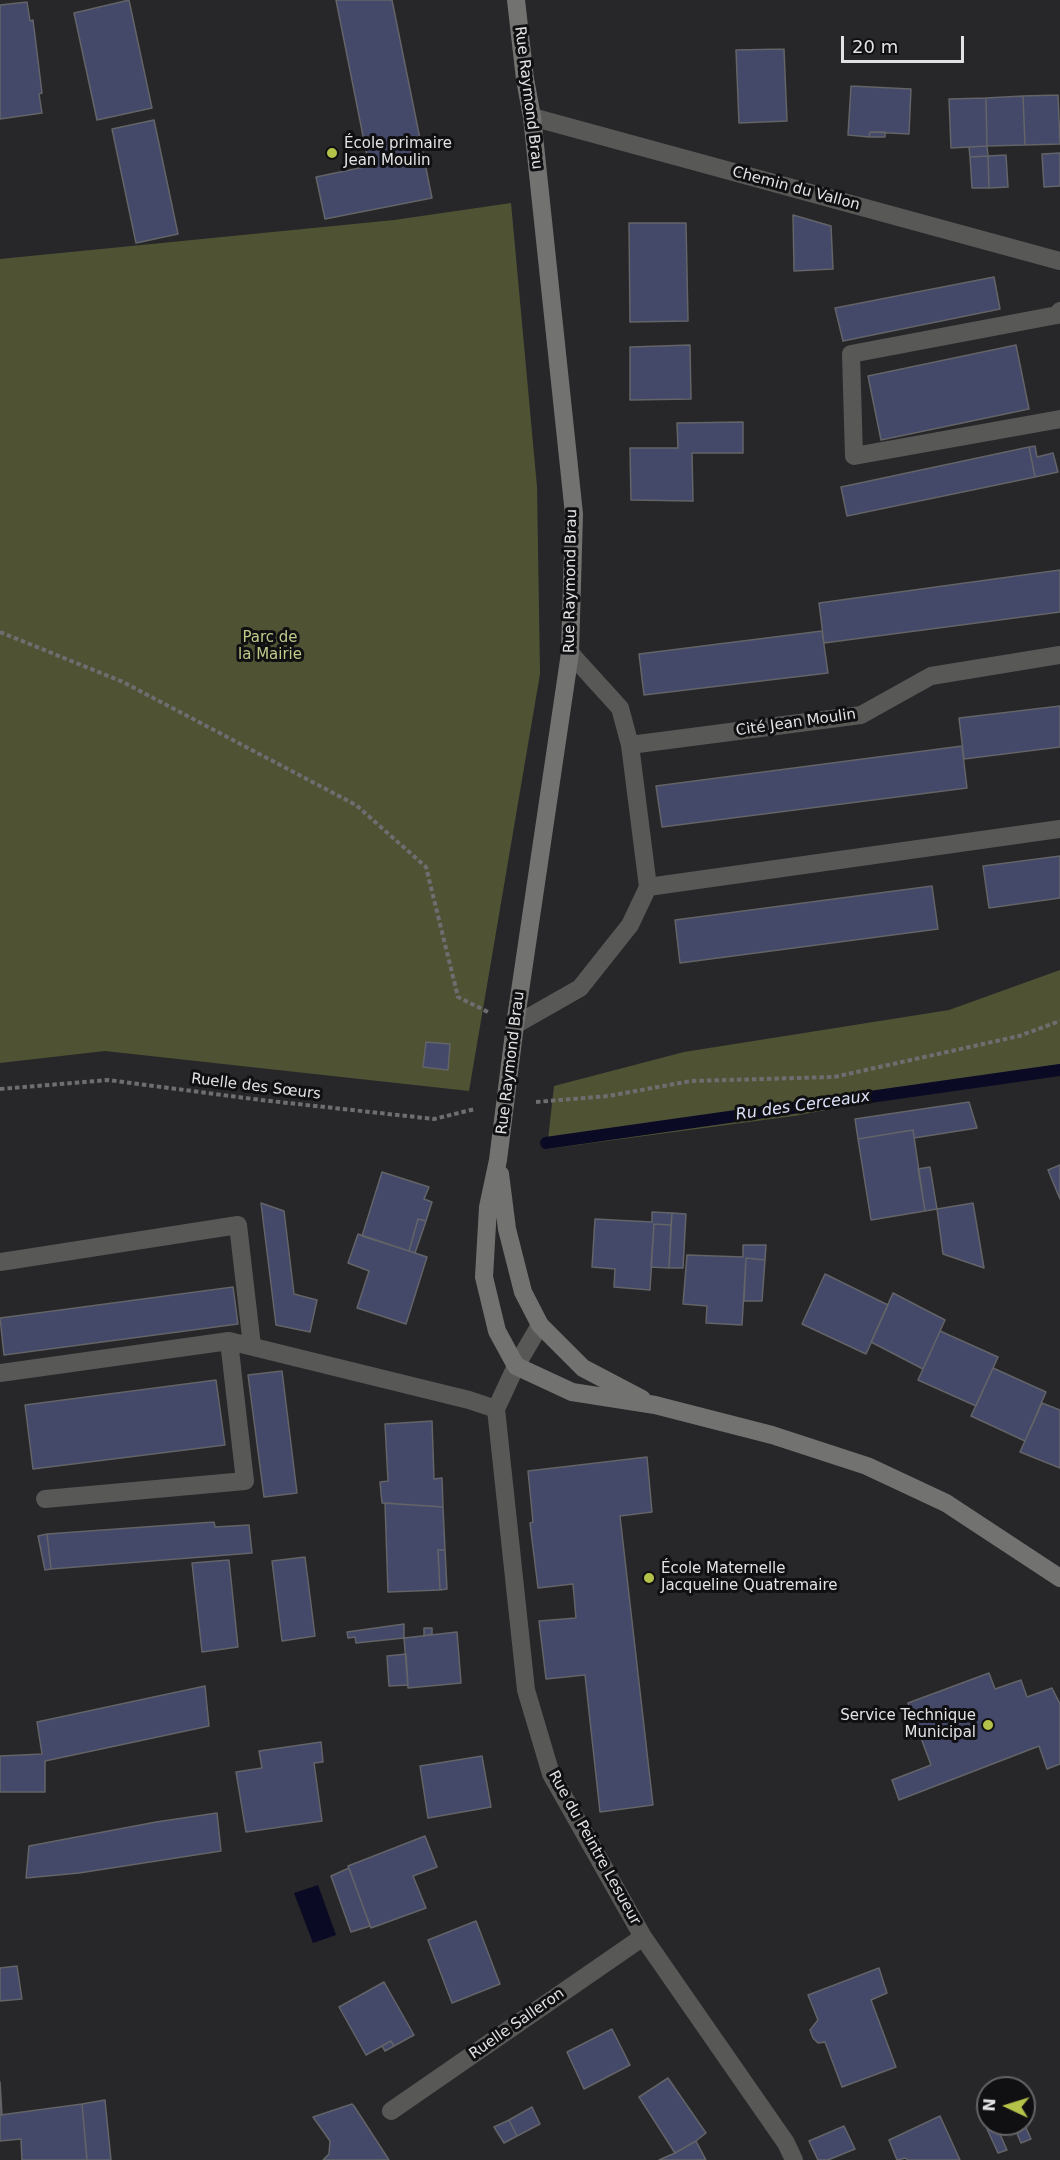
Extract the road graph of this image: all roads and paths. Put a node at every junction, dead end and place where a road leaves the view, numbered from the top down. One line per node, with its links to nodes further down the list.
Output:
1 (516, 0): 2 (street, Rue Raymond Brau)
2 (532, 117): 3 (street, Chemin du Vallon); 7 (street, Rue Raymond Brau)
3 (1060, 261)
4 (1060, 311): 5 (street)
5 (1060, 419)
6 (0, 632): 13 (path)
7 (570, 653): 9 (street); 13 (street, Rue Raymond Brau)
8 (1060, 655): 9 (street, Cité Jean Moulin)
9 (630, 745): 11 (street)
10 (1060, 829): 11 (street)
11 (648, 887): 13 (street)
12 (1060, 1021): 15 (path, Ruelle des Sœurs)
13 (515, 1025): 15 (street, Rue Raymond Brau)
14 (0, 1089): 15 (path, Ruelle des Sœurs)
15 (507, 1102): 16 (street, Rue Raymond Brau)
16 (498, 1160): 18 (street, Rue Raymond Brau); 21 (street, Rue Raymond Brau)
17 (0, 1262): 20 (street)
18 (540, 1325): 21 (street); 23 (street, Rue Raymond Brau)
19 (229, 1341): 20 (street); 22 (street); 25 (street)
20 (252, 1346): 24 (street)
21 (516, 1366): 23 (street, Rue Raymond Brau); 24 (street)
22 (0, 1373)
23 (654, 1405): 26 (street, Rue Raymond Brau)
24 (496, 1409): 27 (street, Rue du Peintre Lesueur)
25 (45, 1499)
26 (1059, 1574)
27 (643, 1937): 28 (street, Ruelle Salleron); 29 (street, Rue du Peintre Lesueur)
28 (391, 2111)
29 (794, 2160)

